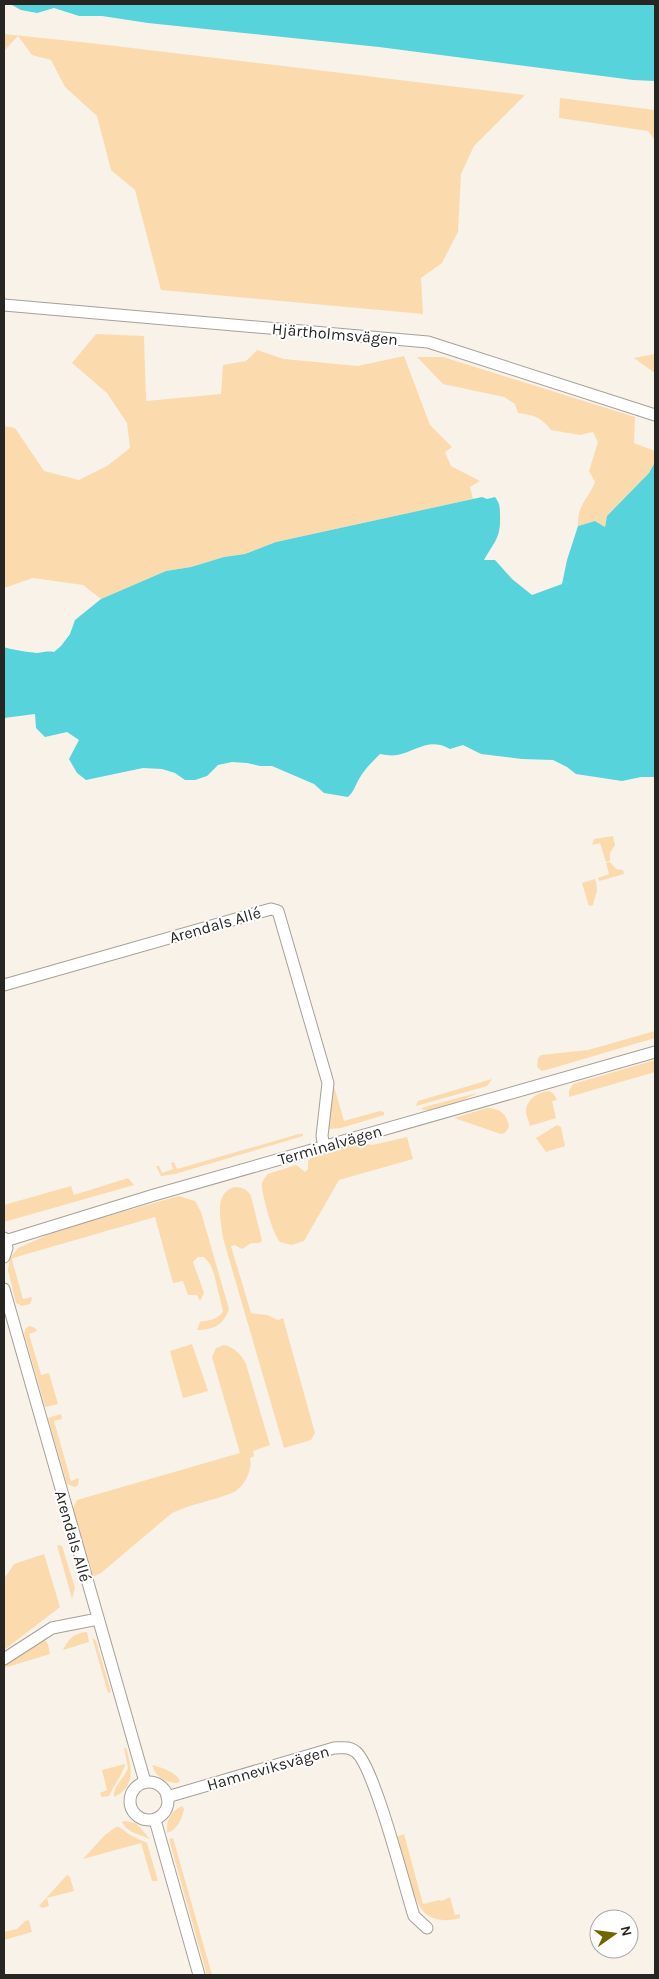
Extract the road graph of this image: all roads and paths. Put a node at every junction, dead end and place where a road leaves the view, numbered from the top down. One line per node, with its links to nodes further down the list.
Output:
1 (4, 305): 2 (street, Hjärtholmsvägen)
2 (655, 415)
3 (4, 985): 5 (street, Arendals Allé)
4 (655, 1052): 5 (street, Terminalvägen)
5 (324, 1146): 6 (street, Terminalvägen)
6 (5, 1240): 7 (street)
7 (4, 1257)
8 (4, 1289): 9 (street, Arendals Allé)
9 (98, 1619): 10 (street); 11 (street, Arendals Allé)
10 (4, 1659)
11 (144, 1782): 12 (street); 13 (street)
12 (168, 1797): 13 (street); 14 (street, Hamneviksvägen)
13 (155, 1820): 15 (street)
14 (426, 1928)
15 (198, 1975)

